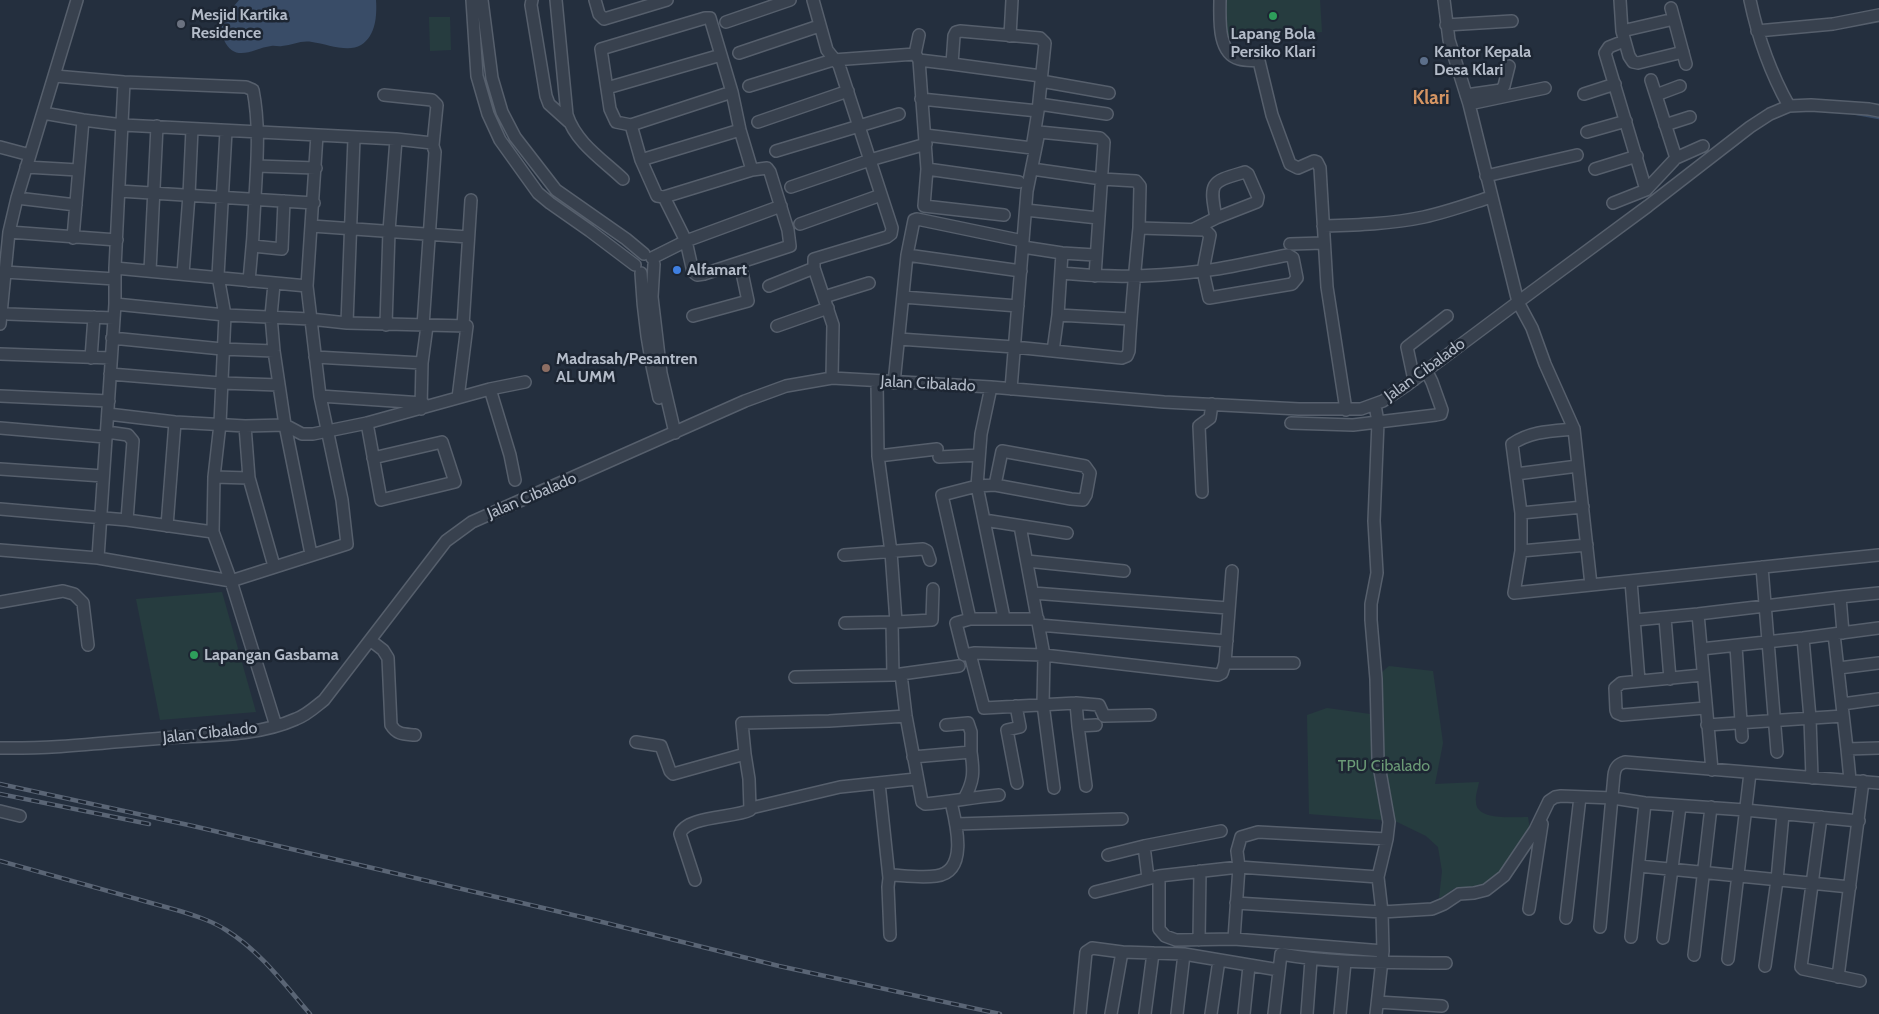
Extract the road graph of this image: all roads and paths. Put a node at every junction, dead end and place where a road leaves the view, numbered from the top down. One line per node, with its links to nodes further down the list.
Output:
1 (77, 0): 32 (street)
2 (472, 0): 140 (street)
3 (482, 0): 137 (street)
4 (532, 0): 58 (street)
5 (556, 0): 58 (street)
6 (595, 0): 7 (street)
7 (668, 0)
8 (790, 0): 17 (street)
9 (813, 0): 19 (street)
10 (1012, 0): 22 (street)
11 (1220, 0): 119 (street)
12 (1444, 0): 18 (street)
13 (1620, 0): 23 (street)
14 (1750, 0): 20 (street)
15 (1879, 15): 20 (street)
16 (1512, 21): 18 (street)
17 (726, 22)
18 (1446, 25): 48 (street)
19 (820, 26): 25 (street); 28 (street)
20 (1757, 31): 49 (street)
21 (919, 35): 27 (street)
22 (1010, 36): 29 (street); 33 (street)
23 (1623, 36): 24 (street); 24 (street); 36 (street)
24 (1683, 52): 30 (street)
25 (740, 53)
26 (721, 55): 39 (street); 39 (street); 42 (street)
27 (917, 57): 28 (street); 29 (street); 47 (street)
28 (833, 60): 37 (street); 41 (street)
29 (952, 64): 33 (street)
30 (1686, 64)
31 (1509, 66): 48 (street)
32 (55, 76): 35 (street); 52 (street)
33 (1041, 79): 43 (street); 50 (street)
34 (1651, 80): 46 (street)
35 (124, 82): 61 (street); 68 (street)
36 (1615, 84): 44 (street); 57 (street)
37 (749, 86)
38 (1680, 86): 46 (street)
39 (607, 88): 60 (street)
40 (1545, 88): 48 (street)
41 (848, 91): 59 (street); 62 (street)
42 (732, 92): 60 (street); 66 (street)
43 (1109, 93)
44 (1584, 94)
45 (384, 95): 74 (street)
46 (1656, 95): 63 (street)
47 (921, 99): 50 (street); 73 (street)
48 (1467, 100): 92 (street)
49 (1789, 106): 51 (street, Jalan Cibalado); 158 (street, Jalan Cibalado)
50 (1038, 108): 54 (street); 73 (street)
51 (1879, 111)
52 (43, 113): 56 (street); 78 (street)
53 (899, 114): 62 (street)
54 (1107, 114)
55 (1690, 117): 63 (street)
56 (83, 120): 61 (street); 90 (street)
57 (1626, 121): 69 (street); 80 (street)
58 (569, 122): 93 (street)
59 (758, 122)
60 (631, 124): 82 (street)
61 (123, 125): 64 (street); 98 (street)
62 (858, 125): 77 (street); 83 (street)
63 (1666, 125): 81 (street)
64 (157, 126): 65 (street); 99 (street)
65 (192, 129): 67 (street); 100 (street)
66 (740, 130): 82 (street); 91 (street)
67 (226, 131): 68 (street); 102 (street)
68 (258, 132): 70 (street); 85 (street)
69 (1587, 132)
70 (317, 135): 71 (street); 86 (street)
71 (354, 138): 72 (street); 121 (street)
72 (396, 139): 74 (street); 123 (street)
73 (925, 139): 83 (street); 88 (street)
74 (433, 145): 125 (street)
75 (1703, 146): 81 (street)
76 (0, 147): 78 (street)
77 (776, 151)
78 (30, 154): 84 (street)
79 (1577, 155): 92 (street)
80 (1636, 156): 89 (street); 97 (street)
81 (1676, 158): 97 (street)
82 (641, 160): 103 (street)
83 (870, 160): 96 (street); 101 (street)
84 (26, 166): 90 (street); 105 (street)
85 (257, 166): 86 (street); 106 (street)
86 (316, 168): 109 (street)
87 (1032, 168): 94 (street); 94 (street); 113 (street)
88 (927, 169): 95 (street); 114 (street)
89 (1595, 169)
90 (78, 170): 111 (street)
91 (752, 170): 103 (street); 112 (street)
92 (1486, 176): 104 (street)
93 (623, 179)
94 (1102, 179): 115 (street); 120 (street)
95 (1019, 182)
96 (791, 187)
97 (1646, 190): 110 (street)
98 (119, 191): 99 (street); 128 (street)
99 (154, 194): 100 (street); 141 (street)
100 (190, 195): 102 (street); 147 (street)
101 (881, 196): 117 (street); 139 (street)
102 (222, 197): 106 (street); 148 (street)
103 (664, 197): 129 (street)
104 (1491, 197): 119 (street); 158 (street)
105 (17, 198): 111 (street); 124 (street)
106 (255, 198): 107 (street); 133 (street)
107 (284, 200): 109 (street); 133 (street)
108 (471, 200): 127 (street)
109 (314, 203): 118 (street)
110 (1613, 203)
111 (76, 205): 126 (street)
112 (781, 206): 129 (street); 138 (street)
113 (1026, 210): 115 (street); 131 (street)
114 (1004, 215)
115 (1098, 218): 136 (street)
116 (1216, 218): 116 (street); 122 (street)
117 (800, 224)
118 (312, 226): 121 (street); 154 (street)
119 (1323, 226): 130 (street)
120 (1139, 228): 122 (street); 150 (street)
121 (352, 229): 123 (street); 171 (street)
122 (1192, 229): 143 (street)
123 (390, 231): 125 (street); 173 (street)
124 (9, 232): 126 (street); 144 (street)
125 (430, 235): 127 (street); 174 (street)
126 (73, 238): 128 (street)
127 (468, 238): 175 (street)
128 (117, 240): 145 (street)
129 (686, 241): 137 (street); 138 (street)
130 (1323, 243): 132 (street); 206 (street)
131 (1023, 244): 134 (street); 135 (street); 142 (street)
132 (1290, 244)
133 (253, 246): 151 (street)
134 (1062, 253): 136 (street); 146 (street)
135 (907, 255): 142 (street); 156 (street)
136 (1095, 255): 149 (street)
137 (650, 259): 140 (street); 140 (street); 219 (street)
138 (740, 263): 165 (street)
139 (814, 268): 155 (street); 157 (street)
140 (638, 269): 219 (street)
141 (150, 271): 145 (street); 147 (street)
142 (1021, 271): 160 (street)
143 (1203, 271): 143 (street); 150 (street)
144 (5, 272): 145 (street); 172 (street)
145 (115, 273): 159 (street)
146 (1061, 273): 149 (street); 163 (street)
147 (183, 274): 148 (street)
148 (218, 276): 151 (street); 162 (street)
149 (1095, 276): 150 (street)
150 (1134, 277): 170 (street)
151 (249, 281): 153 (street)
152 (868, 283): 157 (street)
153 (274, 284): 154 (street); 164 (street)
154 (307, 286): 169 (street)
155 (769, 286)
156 (902, 297): 160 (street); 178 (street)
157 (826, 302): 176 (street); 190 (street)
158 (1518, 302): 189 (street, Jalan Cibalado); 216 (street)
159 (115, 304): 162 (street); 168 (street)
160 (1018, 306): 179 (street)
161 (8, 314): 167 (street)
162 (225, 315): 164 (street); 180 (street)
163 (1058, 315): 170 (street); 182 (street)
164 (271, 316): 169 (street); 181 (street)
165 (693, 316)
166 (1447, 316): 191 (street)
167 (94, 317): 168 (street); 185 (street)
168 (114, 318): 177 (street)
169 (310, 319): 171 (street); 184 (street)
170 (1130, 319): 182 (street)
171 (347, 323): 173 (street)
172 (0, 324)
173 (386, 325): 174 (street)
174 (425, 326): 175 (street); 187 (street)
175 (463, 326): 202 (street)
176 (776, 326)
177 (112, 338): 180 (street); 186 (street)
178 (899, 339): 179 (street); 194 (street)
179 (1014, 347): 182 (street); 199 (street)
180 (222, 349): 181 (street); 193 (street)
181 (274, 351): 195 (street)
182 (1053, 351)
183 (0, 354): 185 (street)
184 (315, 357): 187 (street); 201 (street)
185 (91, 358): 186 (street)
186 (111, 358): 188 (street)
187 (422, 363): 204 (street)
188 (110, 374): 193 (street); 203 (street)
189 (1429, 376): 191 (street, Jalan Cibalado); 207 (street)
190 (832, 378): 196 (street, Jalan Cibalado); 219 (street, Jalan Cibalado)
191 (1414, 380): 207 (street, Jalan Cibalado)
192 (525, 382): 198 (street)
193 (221, 383): 195 (street); 212 (street)
194 (894, 383): 196 (street, Jalan Cibalado); 197 (street, Jalan Cibalado)
195 (279, 385): 213 (street)
196 (877, 387): 221 (street)
197 (991, 387): 199 (street, Jalan Cibalado); 220 (street)
198 (490, 389): 202 (street); 229 (street)
199 (1011, 389): 205 (street, Jalan Cibalado)
200 (0, 396): 203 (street)
201 (320, 396): 204 (street); 217 (street)
202 (458, 398): 204 (street)
203 (109, 401): 208 (street)
204 (422, 406): 211 (street)
205 (1212, 408): 206 (street, Jalan Cibalado); 232 (street)
206 (1346, 410): 207 (street, Jalan Cibalado)
207 (1377, 413): 210 (street); 352 (street)
208 (108, 414): 209 (street); 218 (street)
209 (176, 422): 212 (street); 239 (street)
210 (1291, 422)
211 (367, 423): 217 (street); 222 (street)
212 (220, 424): 214 (street); 227 (street)
213 (285, 425): 214 (street); 217 (street); 247 (street)
214 (245, 426): 228 (street)
215 (0, 428): 218 (street)
216 (1574, 429): 223 (street); 225 (street)
217 (328, 432): 247 (street)
218 (106, 434): 226 (street); 237 (street)
219 (672, 435): 278 (street, Jalan Cibalado)
220 (978, 455): 221 (street); 231 (street)
221 (878, 456): 246 (street)
222 (373, 458): 222 (street)
223 (1578, 466): 225 (street); 233 (street)
224 (0, 469): 226 (street)
225 (1516, 474): 235 (street)
226 (103, 476): 236 (street)
227 (214, 477): 228 (street); 241 (street)
228 (249, 478): 253 (street)
229 (515, 480)
230 (995, 485): 230 (street); 231 (street)
231 (977, 486): 238 (street); 270 (street)
232 (1202, 492)
233 (1583, 507): 235 (street); 243 (street)
234 (0, 508): 236 (street)
235 (1521, 513): 245 (street)
236 (100, 518): 237 (street); 250 (street)
237 (127, 520): 239 (street)
238 (984, 520): 240 (street); 268 (street)
239 (167, 526): 241 (street)
240 (1020, 526): 242 (street); 252 (street)
241 (213, 532): 258 (street)
242 (1067, 533)
243 (1587, 545): 245 (street); 259 (street)
244 (0, 550): 250 (street)
245 (1520, 551): 259 (street)
246 (891, 552): 248 (street); 251 (street); 272 (street)
247 (311, 554): 253 (street)
248 (844, 555)
249 (1879, 555): 254 (street)
250 (98, 558): 258 (street)
251 (930, 560)
252 (1027, 561): 255 (street); 261 (street)
253 (274, 566): 258 (street)
254 (1762, 567): 257 (street); 265 (street)
255 (1124, 571)
256 (1232, 572): 266 (street)
257 (1631, 580): 259 (street); 271 (street)
258 (231, 581): 309 (street)
259 (1591, 585)
260 (933, 589): 272 (street)
261 (1033, 593): 266 (street); 273 (street)
262 (1879, 593): 263 (street)
263 (1840, 597): 265 (street); 276 (street)
264 (0, 602): 281 (street)
265 (1765, 606): 267 (street); 280 (street)
266 (1228, 608): 279 (street)
267 (1698, 614): 269 (street); 283 (street)
268 (1004, 618): 270 (street); 273 (street)
269 (1665, 618): 271 (street); 294 (street)
270 (970, 619): 284 (street)
271 (1635, 620): 295 (street)
272 (894, 622): 274 (street); 291 (street)
273 (1039, 622): 279 (street); 285 (street)
274 (845, 623)
275 (1879, 628): 276 (street)
276 (1838, 634): 277 (street); 290 (street)
277 (1802, 638): 280 (street); 304 (street)
278 (370, 640): 309 (street, Jalan Cibalado); 312 (street)
279 (1226, 641): 286 (street)
280 (1769, 642): 282 (street); 305 (street)
281 (88, 645)
282 (1736, 646): 283 (street); 306 (street)
283 (1701, 649): 292 (street)
284 (970, 654): 285 (street); 299 (street)
285 (1044, 656): 286 (street); 298 (street)
286 (1225, 663): 287 (street)
287 (1294, 663)
288 (1879, 663): 290 (street)
289 (959, 666): 291 (street)
290 (1839, 668): 301 (street)
291 (897, 675): 293 (street); 303 (street)
292 (1702, 675): 294 (street); 300 (street)
293 (795, 677)
294 (1670, 679): 295 (street)
295 (1639, 681): 300 (street)
296 (1879, 699): 301 (street)
297 (1076, 703): 298 (street); 302 (street); 310 (street)
298 (1043, 704): 299 (street); 332 (street)
299 (1016, 706): 329 (street)
300 (1705, 708): 311 (street)
301 (1842, 710): 304 (street); 317 (street)
302 (1150, 715)
303 (906, 716): 320 (street); 321 (street)
304 (1810, 718): 305 (street); 324 (street)
305 (1775, 720): 306 (street); 319 (street)
306 (1741, 723): 311 (street); 313 (street)
307 (946, 725): 318 (street)
308 (1096, 725): 310 (street)
309 (276, 726): 315 (street, Jalan Cibalado)
310 (1078, 726): 331 (street)
311 (1707, 726): 322 (street)
312 (415, 735)
313 (1742, 737)
314 (636, 742): 320 (street)
315 (0, 748)
316 (1879, 748): 317 (street)
317 (1847, 749): 326 (street)
318 (971, 752): 321 (street); 335 (street)
319 (1778, 752)
320 (745, 754): 341 (street)
321 (913, 756): 325 (street)
322 (1712, 770): 323 (street); 336 (street)
323 (1750, 773): 324 (street); 342 (street)
324 (1812, 778): 326 (street)
325 (916, 779): 328 (street); 337 (street)
326 (1850, 780): 327 (street)
327 (1863, 781): 330 (street); 349 (street)
328 (879, 783): 341 (street); 363 (street)
329 (1017, 783)
330 (1879, 783)
331 (1086, 786)
332 (1054, 788)
333 (998, 795): 335 (street)
334 (1580, 797): 336 (street); 346 (street); 372 (street)
335 (964, 798): 337 (street)
336 (1613, 798): 338 (street); 373 (street)
337 (951, 802): 350 (street)
338 (1646, 803): 339 (street); 355 (street)
339 (1680, 806): 340 (street); 357 (street)
340 (1711, 807): 342 (street); 359 (street)
341 (751, 808): 364 (street)
342 (1745, 810): 344 (street); 360 (street)
343 (0, 811): 345 (street)
344 (1783, 814): 347 (street); 365 (street)
345 (20, 816)
346 (1543, 817): 370 (street); 371 (street)
347 (1821, 817): 349 (street); 366 (street)
348 (1122, 819): 350 (street)
349 (1859, 821): 367 (street)
350 (956, 824): 363 (street)
351 (1221, 831): 353 (street)
352 (1387, 839): 356 (street); 362 (street)
353 (1144, 846): 354 (street); 361 (street)
354 (1108, 855)
355 (1639, 866): 357 (street); 375 (street)
356 (1239, 868): 358 (street); 362 (street); 369 (street)
357 (1671, 870): 359 (street); 376 (street)
358 (1200, 871): 361 (street); 378 (street)
359 (1704, 873): 360 (street); 383 (street)
360 (1738, 876): 365 (street); 387 (street)
361 (1154, 877): 368 (street); 378 (street)
362 (1378, 877): 371 (street)
363 (889, 878): 374 (street)
364 (696, 880)
365 (1776, 880): 366 (street); 391 (street)
366 (1812, 884): 367 (street); 393 (street)
367 (1850, 887): 393 (street)
368 (1095, 892)
369 (1236, 903): 371 (street); 377 (street)
370 (1529, 909)
371 (1382, 912): 384 (street)
372 (1566, 918)
373 (1600, 927)
374 (890, 935)
375 (1631, 937)
376 (1663, 938)
377 (1234, 939): 378 (street); 379 (street)
378 (1199, 940)
379 (1280, 949): 384 (street); 386 (street); 392 (street)
380 (1122, 952): 381 (street); 397 (street); 398 (street)
381 (1153, 953): 382 (street); 399 (street)
382 (1184, 954): 385 (street); 400 (street)
383 (1694, 955)
384 (1382, 957): 388 (street); 389 (street); 395 (street)
385 (1219, 960): 390 (street); 401 (street)
386 (1311, 960): 388 (street); 404 (street)
387 (1728, 960)
388 (1345, 962): 405 (street)
389 (1446, 963)
390 (1249, 966): 392 (street); 402 (street)
391 (1765, 966)
392 (1279, 970): 403 (street)
393 (1838, 977): 394 (street)
394 (1860, 981)
395 (1378, 1002): 396 (street); 406 (street)
396 (1442, 1006)
397 (1080, 1014)
398 (1111, 1014)
399 (1145, 1014)
400 (1176, 1014)
401 (1211, 1014)
402 (1244, 1014)
403 (1274, 1014)
404 (1307, 1014)
405 (1340, 1014)
406 (1376, 1014)

